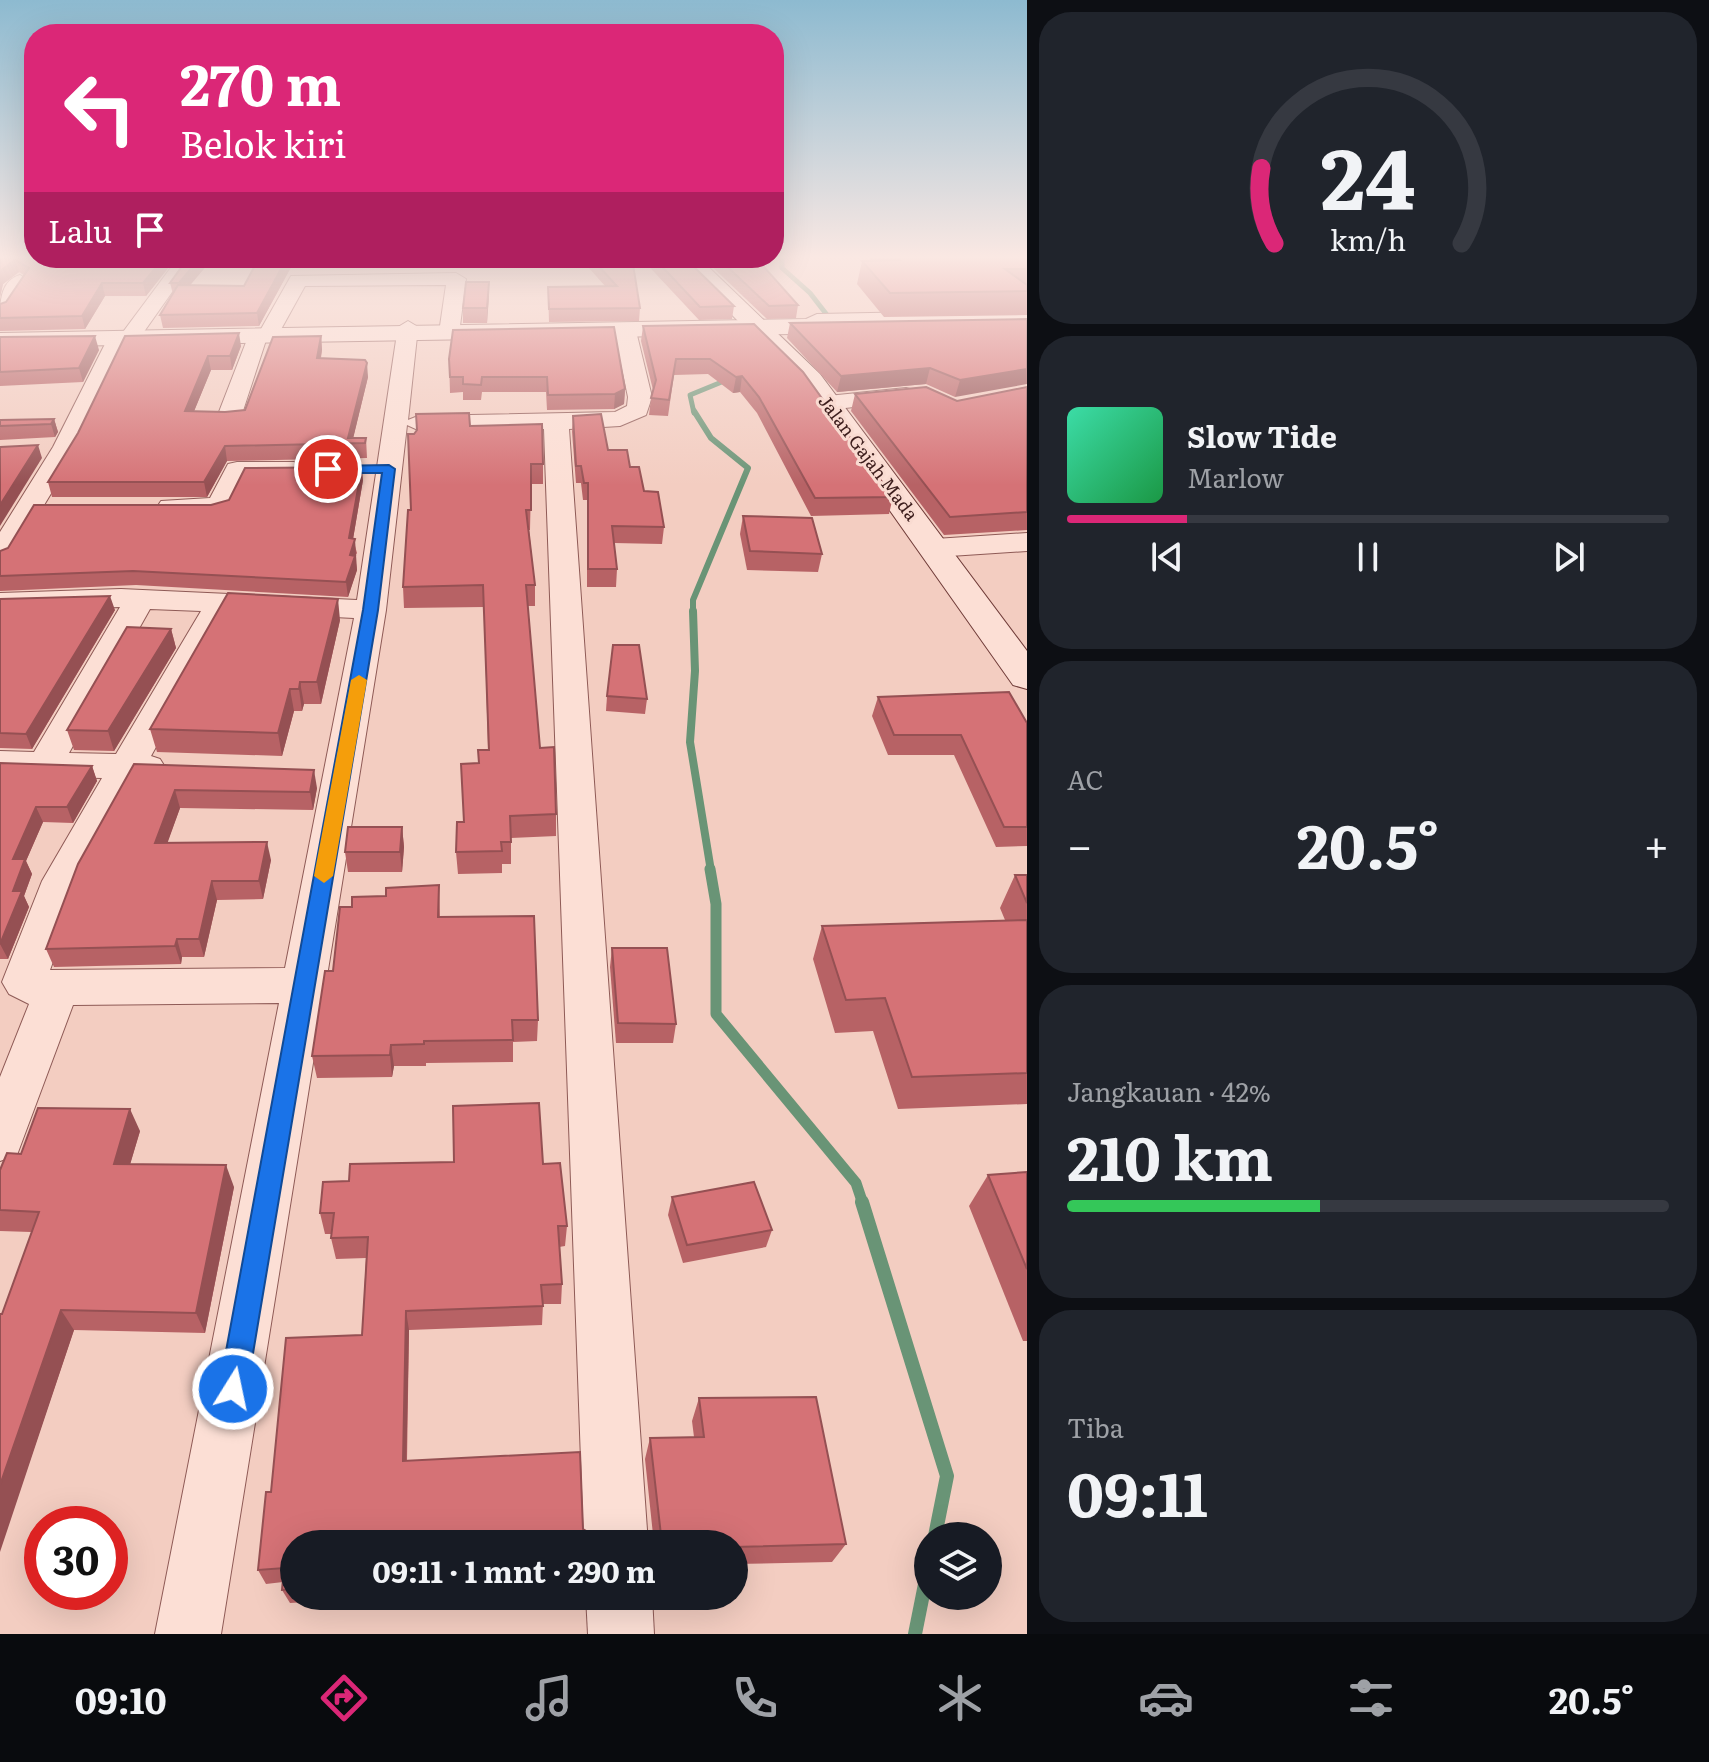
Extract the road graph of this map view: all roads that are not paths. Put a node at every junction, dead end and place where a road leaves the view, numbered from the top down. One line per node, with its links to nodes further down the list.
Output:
1 (247, 333): 7 (street)
2 (265, 333): 11 (street)
3 (408, 333): 13 (street)
4 (626, 333): 12 (street)
5 (766, 333): 9 (street, Jalan Gajah Mada)
6 (0, 334): 7 (street)
7 (125, 335): 8 (street); 14 (street)
8 (0, 340)
9 (810, 382): 10 (street); 21 (street, Jalan Gajah Mada)
10 (932, 397)
11 (229, 417)
12 (556, 422): 13 (street); 35 (street)
13 (394, 423): 26 (street)
14 (66, 447): 15 (street); 19 (street)
15 (40, 448)
16 (313, 470): 18 (street)
17 (59, 507): 19 (street)
18 (147, 507)
19 (30, 508): 22 (street)
20 (1027, 542): 21 (street)
21 (935, 548): 27 (street, Jalan Gajah Mada)
22 (0, 555)
23 (140, 600): 24 (street); 25 (street); 29 (street)
24 (0, 602)
25 (220, 604): 26 (street); 30 (street)
26 (371, 610): 32 (street)
27 (1027, 677)
28 (0, 763): 29 (street)
29 (45, 764): 30 (street)
30 (127, 767): 31 (street); 33 (street)
31 (188, 769)
32 (304, 985): 33 (street); 37 (street)
33 (57, 988): 34 (street)
34 (0, 1139)
35 (615, 1530)
36 (620, 1610): 38 (street)
37 (188, 1634)
38 (621, 1634)

